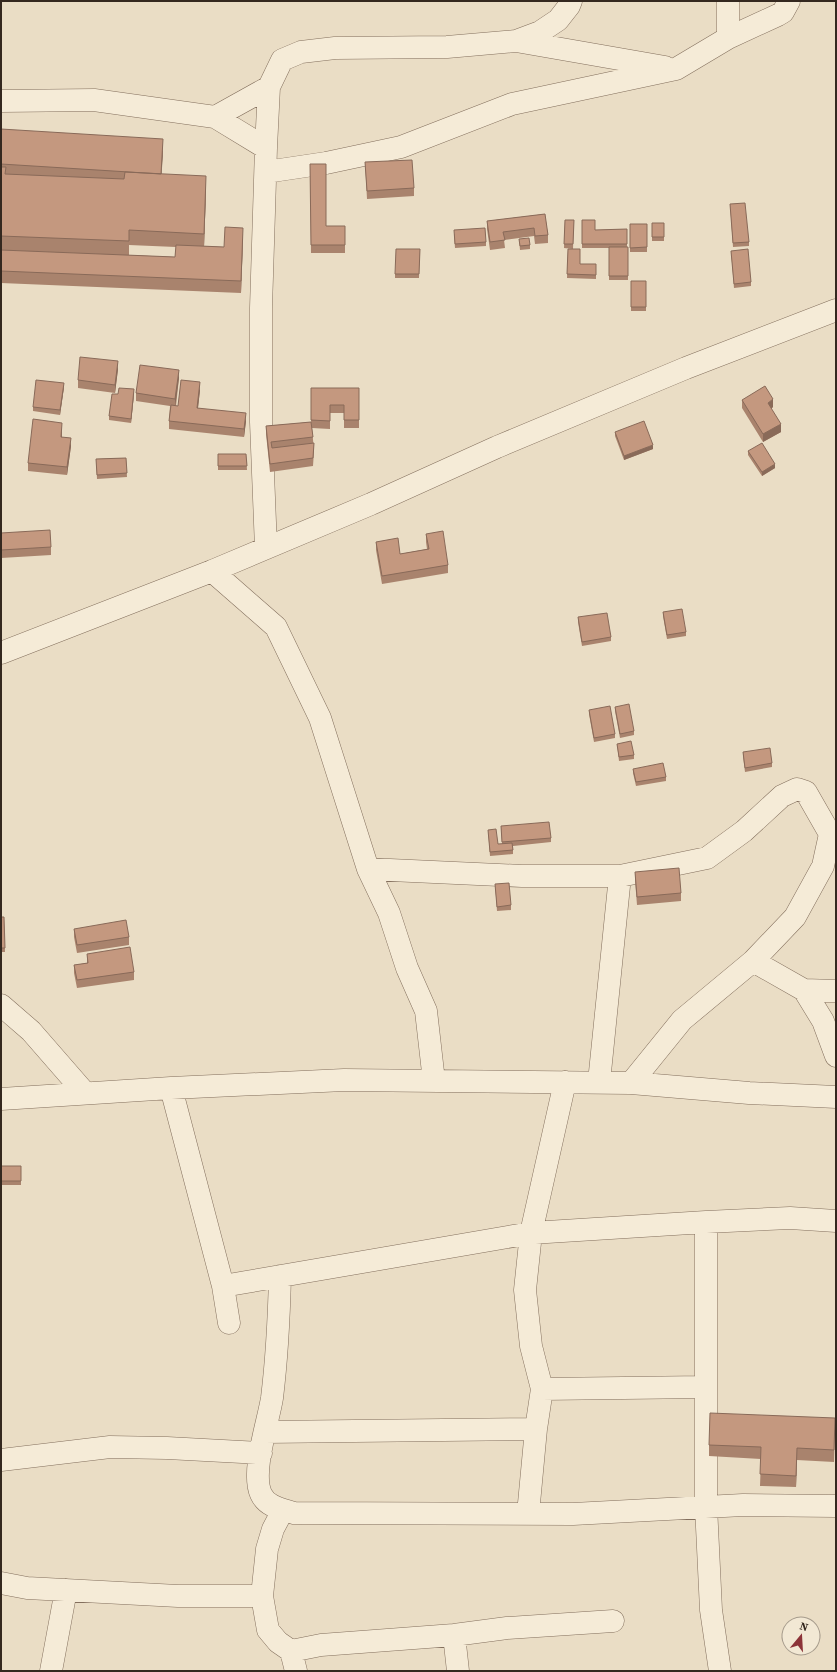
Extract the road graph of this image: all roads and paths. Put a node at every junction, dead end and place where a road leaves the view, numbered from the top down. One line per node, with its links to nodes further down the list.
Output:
1 (571, 1): 5 (street)
2 (728, 1): 4 (street)
3 (789, 1): 4 (street)
4 (728, 38): 6 (street)
5 (516, 41): 6 (street); 7 (street)
6 (676, 69): 11 (street)
7 (269, 86): 9 (street); 10 (street)
8 (1, 101): 9 (street)
9 (215, 117): 10 (street)
10 (266, 148): 11 (street)
11 (266, 172): 13 (street)
12 (836, 310): 13 (street)
13 (266, 548): 14 (street)
14 (212, 571): 15 (street); 16 (street)
15 (1, 653)
16 (368, 869): 17 (street); 23 (street)
17 (620, 876): 18 (street); 25 (street)
18 (753, 961): 19 (street); 26 (street)
19 (804, 990): 20 (street); 22 (street)
20 (836, 991)
21 (1, 1005): 28 (street)
22 (836, 1056)
23 (434, 1081): 24 (street); 27 (street)
24 (565, 1082): 25 (street); 33 (street)
25 (599, 1082): 26 (street)
26 (632, 1083): 29 (street)
27 (170, 1088): 28 (street); 35 (street)
28 (85, 1093): 30 (street)
29 (836, 1097)
30 (1, 1099)
31 (836, 1221): 32 (street)
32 (706, 1222): 33 (street); 37 (street)
33 (530, 1233): 34 (street); 38 (street)
34 (280, 1276): 35 (street); 40 (street)
35 (223, 1286): 36 (street)
36 (229, 1323)
37 (705, 1387): 38 (street); 42 (street)
38 (542, 1389): 39 (street)
39 (536, 1429): 40 (street); 45 (street)
40 (263, 1443): 41 (street); 44 (street)
41 (1, 1460)
42 (706, 1506): 43 (street); 45 (street); 54 (street)
43 (836, 1506)
44 (283, 1510): 45 (street); 48 (street)
45 (528, 1514)
46 (1, 1583): 47 (street)
47 (66, 1590): 48 (street); 52 (street)
48 (262, 1596): 51 (street)
49 (613, 1621): 50 (street)
50 (454, 1635): 51 (street); 53 (street)
51 (294, 1661)
52 (51, 1671)
53 (458, 1671)
54 (720, 1671)

